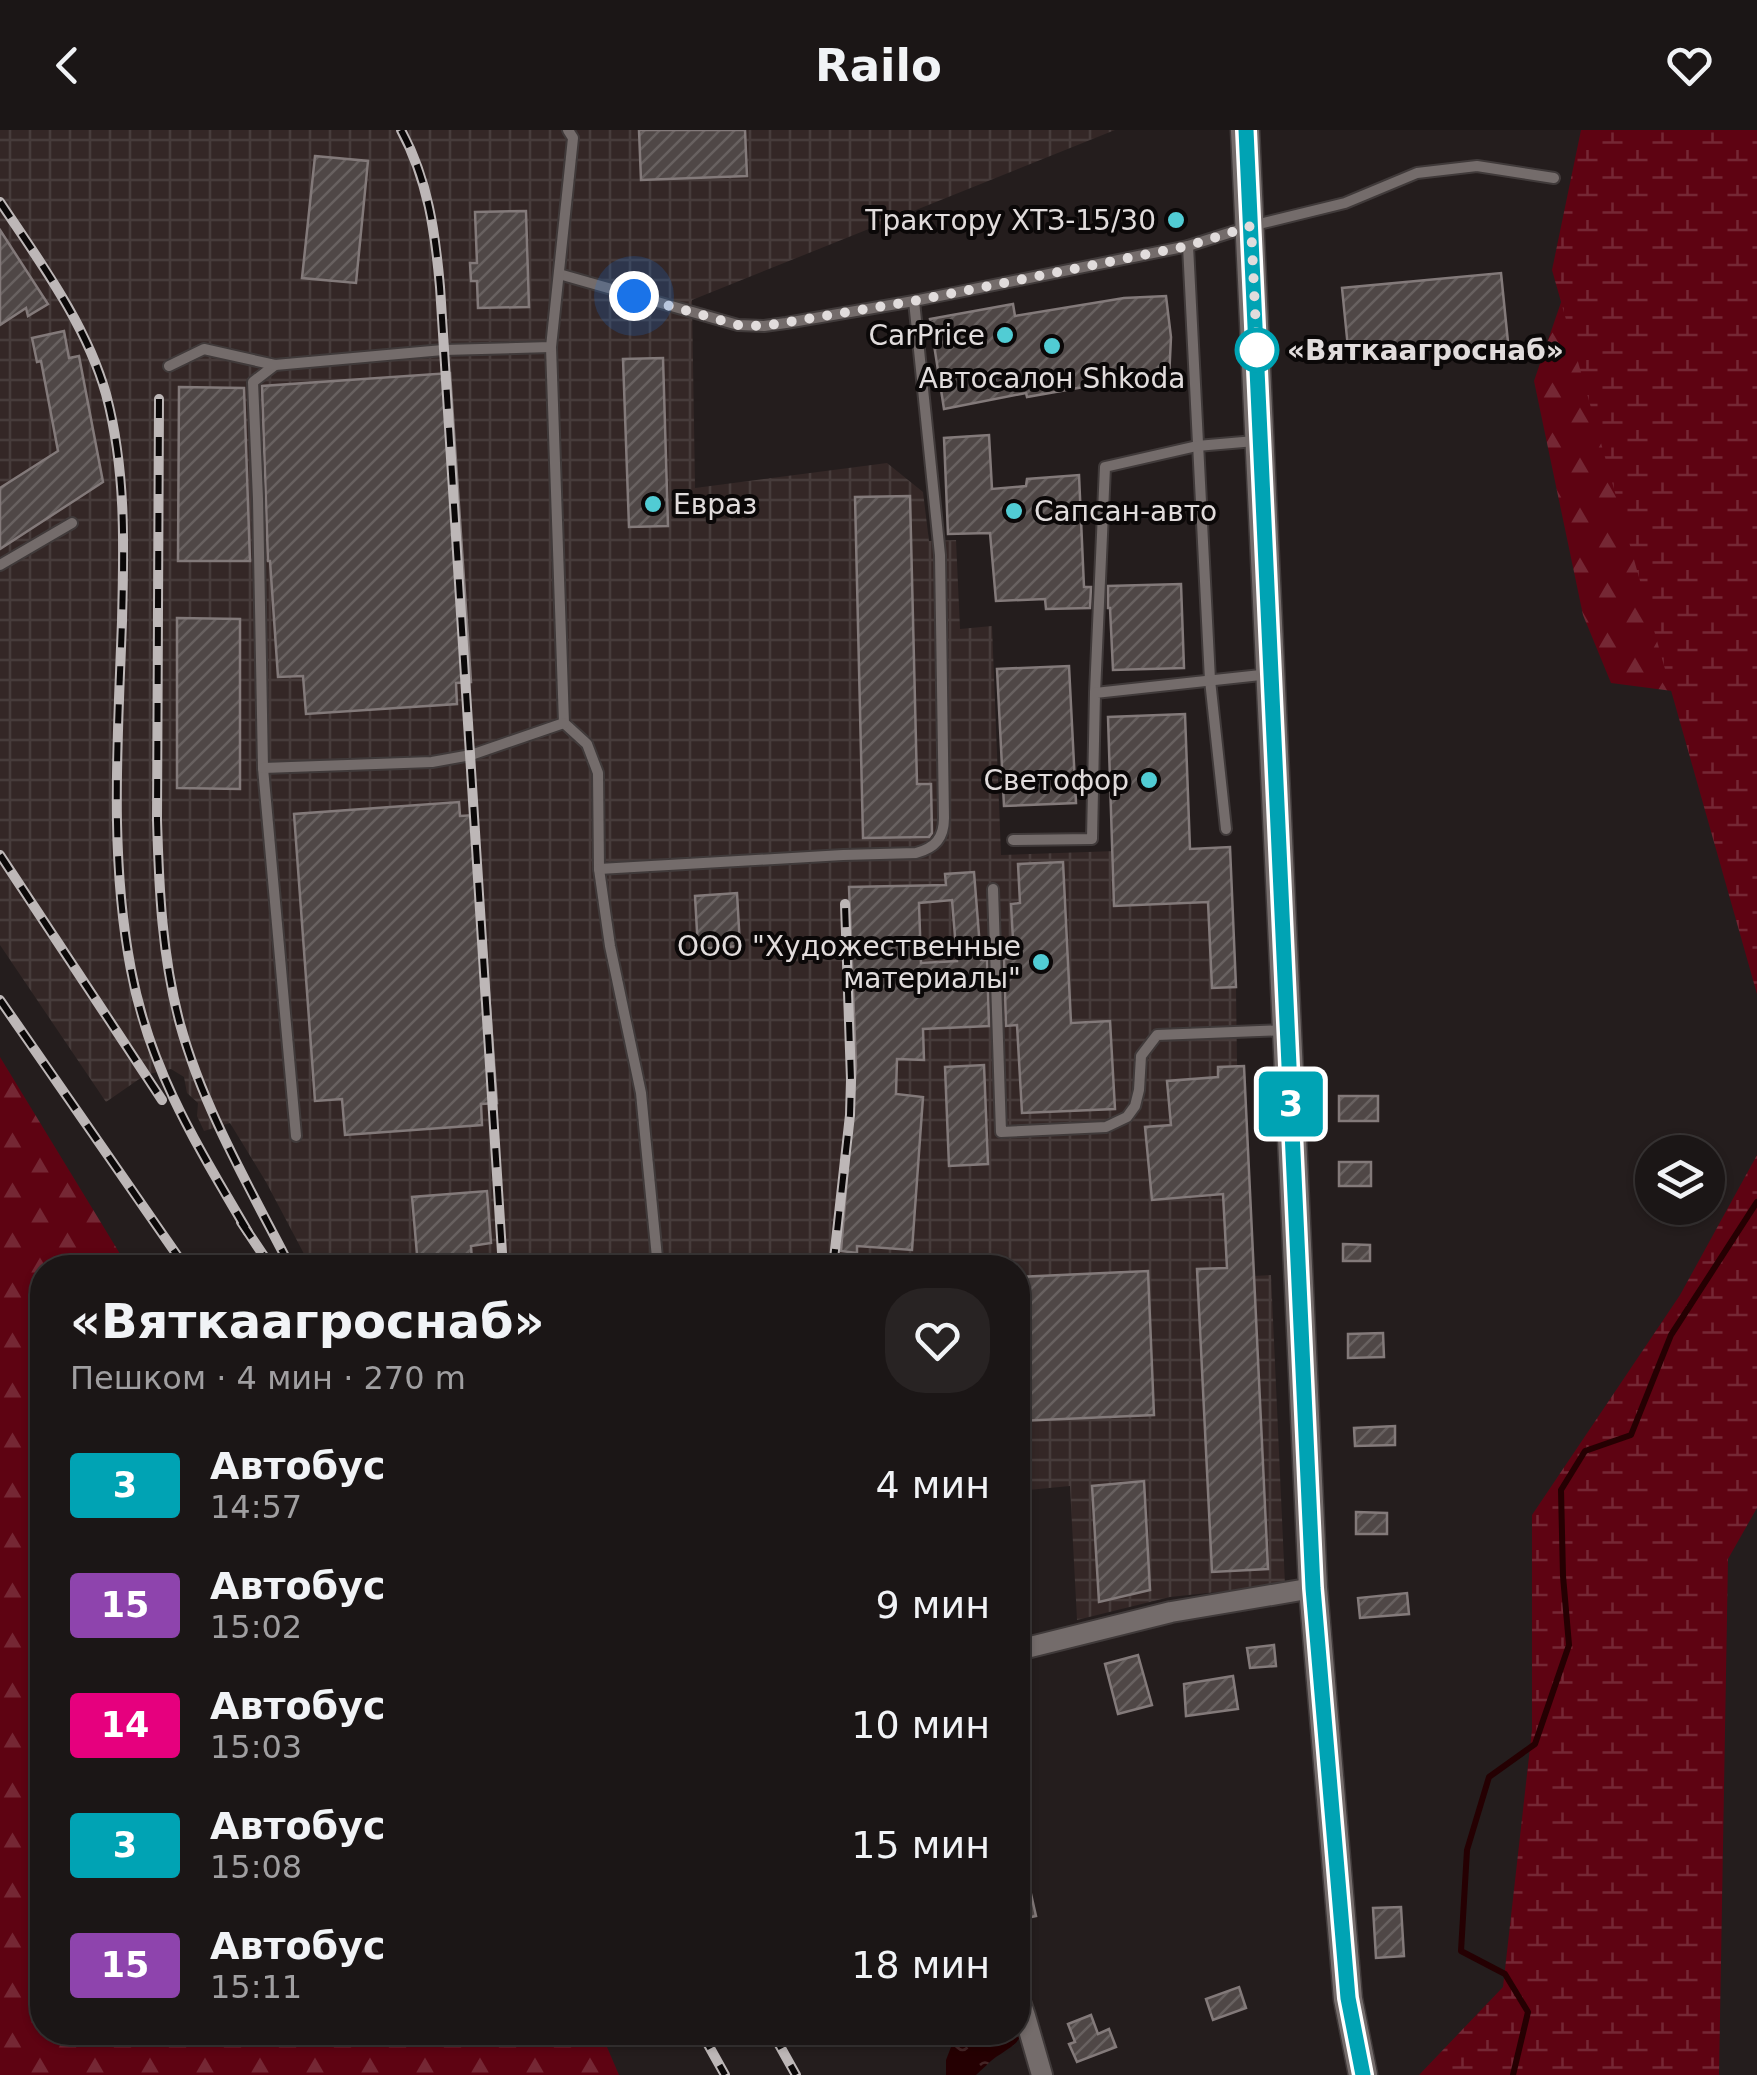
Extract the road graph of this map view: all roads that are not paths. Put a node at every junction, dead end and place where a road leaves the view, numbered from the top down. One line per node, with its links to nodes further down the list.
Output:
1 (568, 130): 6 (lane)
2 (1246, 130): 4 (main road)
3 (1554, 178): 4 (lane)
4 (1251, 226): 5 (lane); 11 (main road)
5 (1188, 246): 7 (lane); 12 (lane)
6 (559, 274): 7 (lane); 8 (lane)
7 (914, 301): 22 (lane)
8 (551, 347): 9 (lane); 18 (lane)
9 (275, 364): 10 (lane); 19 (lane)
10 (169, 366)
11 (1261, 440): 12 (lane); 15 (main road)
12 (1197, 446): 16 (lane); 17 (lane)
13 (72, 522): 14 (lane)
14 (0, 565)
15 (1271, 674): 16 (lane); 24 (main road)
16 (1210, 680): 17 (lane); 20 (lane)
17 (1095, 692): 21 (lane)
18 (564, 723): 19 (lane); 22 (lane)
19 (263, 768): 25 (lane)
20 (1226, 829)
21 (1013, 840)
22 (600, 869): 26 (lane)
23 (993, 889): 24 (lane)
24 (1288, 1030): 27 (main road)
25 (296, 1136)
26 (657, 1255)
27 (1313, 1588): 28 (street); 31 (main road)
28 (1030, 1647)
29 (1030, 2036): 30 (street)
30 (1042, 2075)
31 (1363, 2075)

